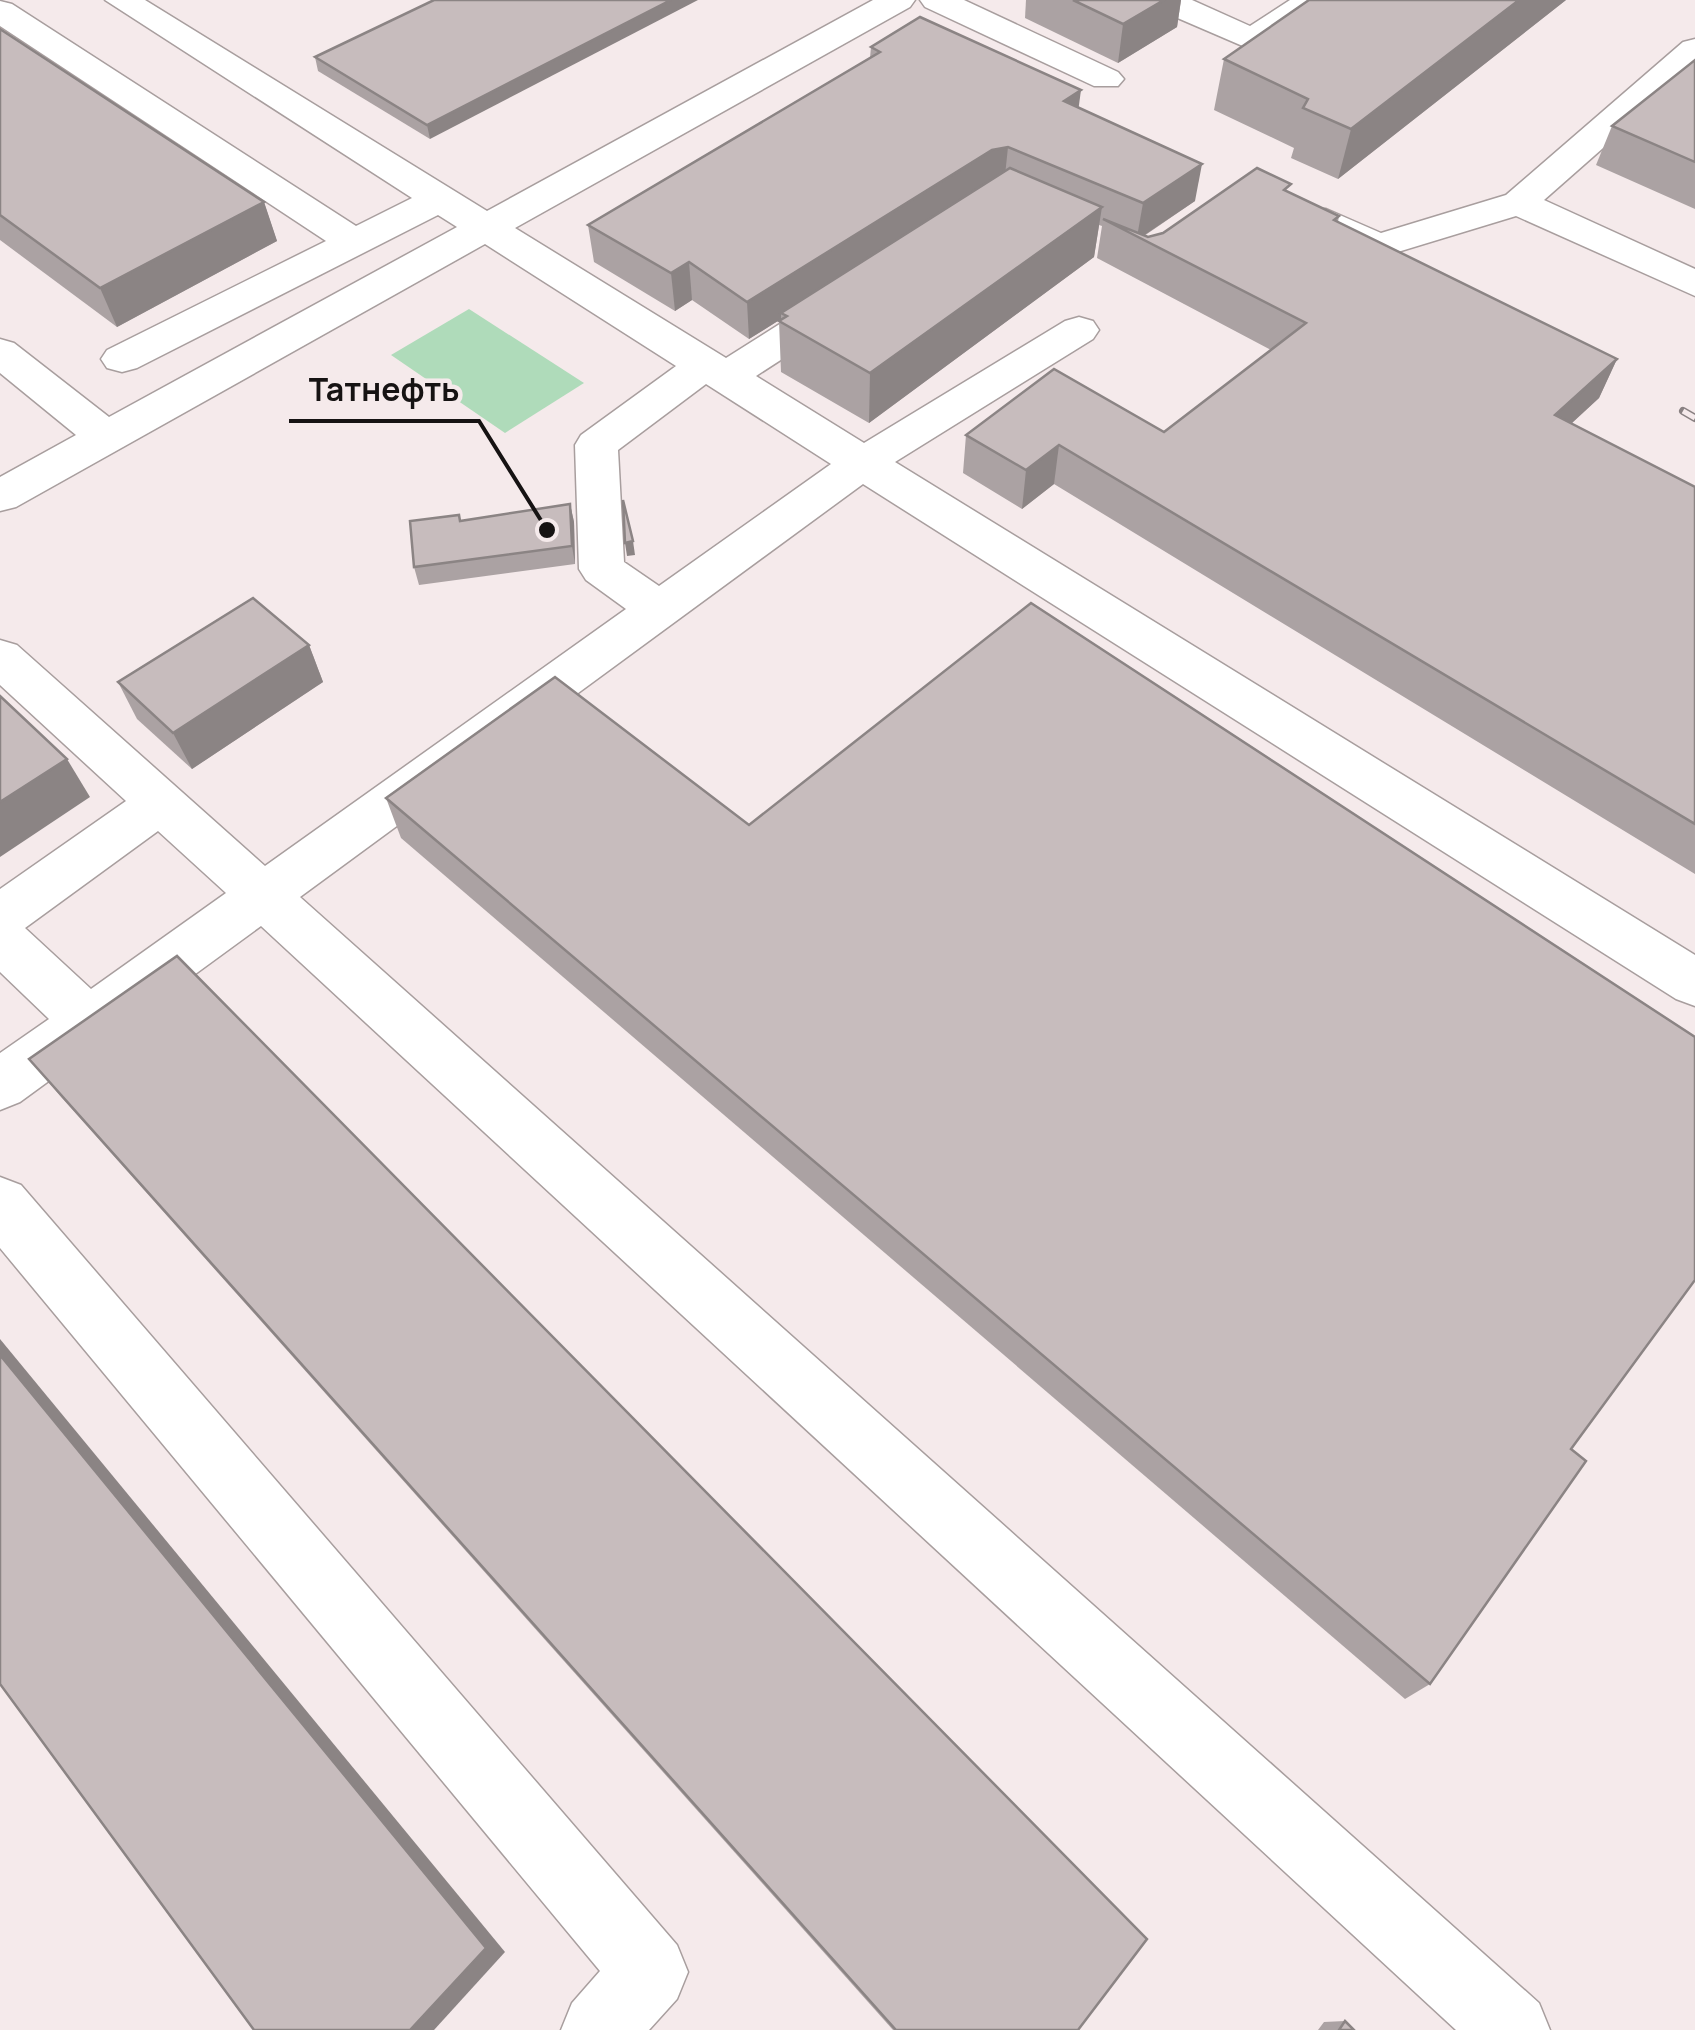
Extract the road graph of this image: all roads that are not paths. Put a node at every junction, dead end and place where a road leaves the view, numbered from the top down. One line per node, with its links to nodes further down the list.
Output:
1 (122, 0): 9 (street)
2 (898, 0): 12 (street)
3 (936, 0): 8 (street)
4 (1164, 0): 5 (street)
5 (1313, 0)
6 (0, 11): 13 (street)
7 (1695, 50): 11 (street)
8 (1106, 80)
9 (442, 198): 12 (street); 13 (street)
10 (1280, 202): 11 (street)
11 (1519, 202): 15 (street)
12 (486, 225): 19 (street); 20 (street)
13 (354, 242): 18 (street)
14 (872, 282): 19 (street)
15 (1695, 284)
16 (1079, 330): 21 (street)
17 (0, 352): 20 (street)
18 (122, 358)
19 (716, 370): 21 (street); 23 (street)
20 (106, 437): 22 (street)
21 (862, 462): 23 (street); 29 (street)
22 (0, 496)
23 (659, 610): 26 (street)
24 (0, 657): 25 (street)
25 (160, 802): 26 (street); 27 (street)
26 (267, 896): 30 (street); 34 (street)
27 (0, 917)
28 (0, 938): 30 (street)
29 (1695, 983)
30 (89, 1022): 31 (street)
31 (0, 1084)
32 (0, 1204): 33 (street)
33 (599, 2030)
34 (1512, 2030)

